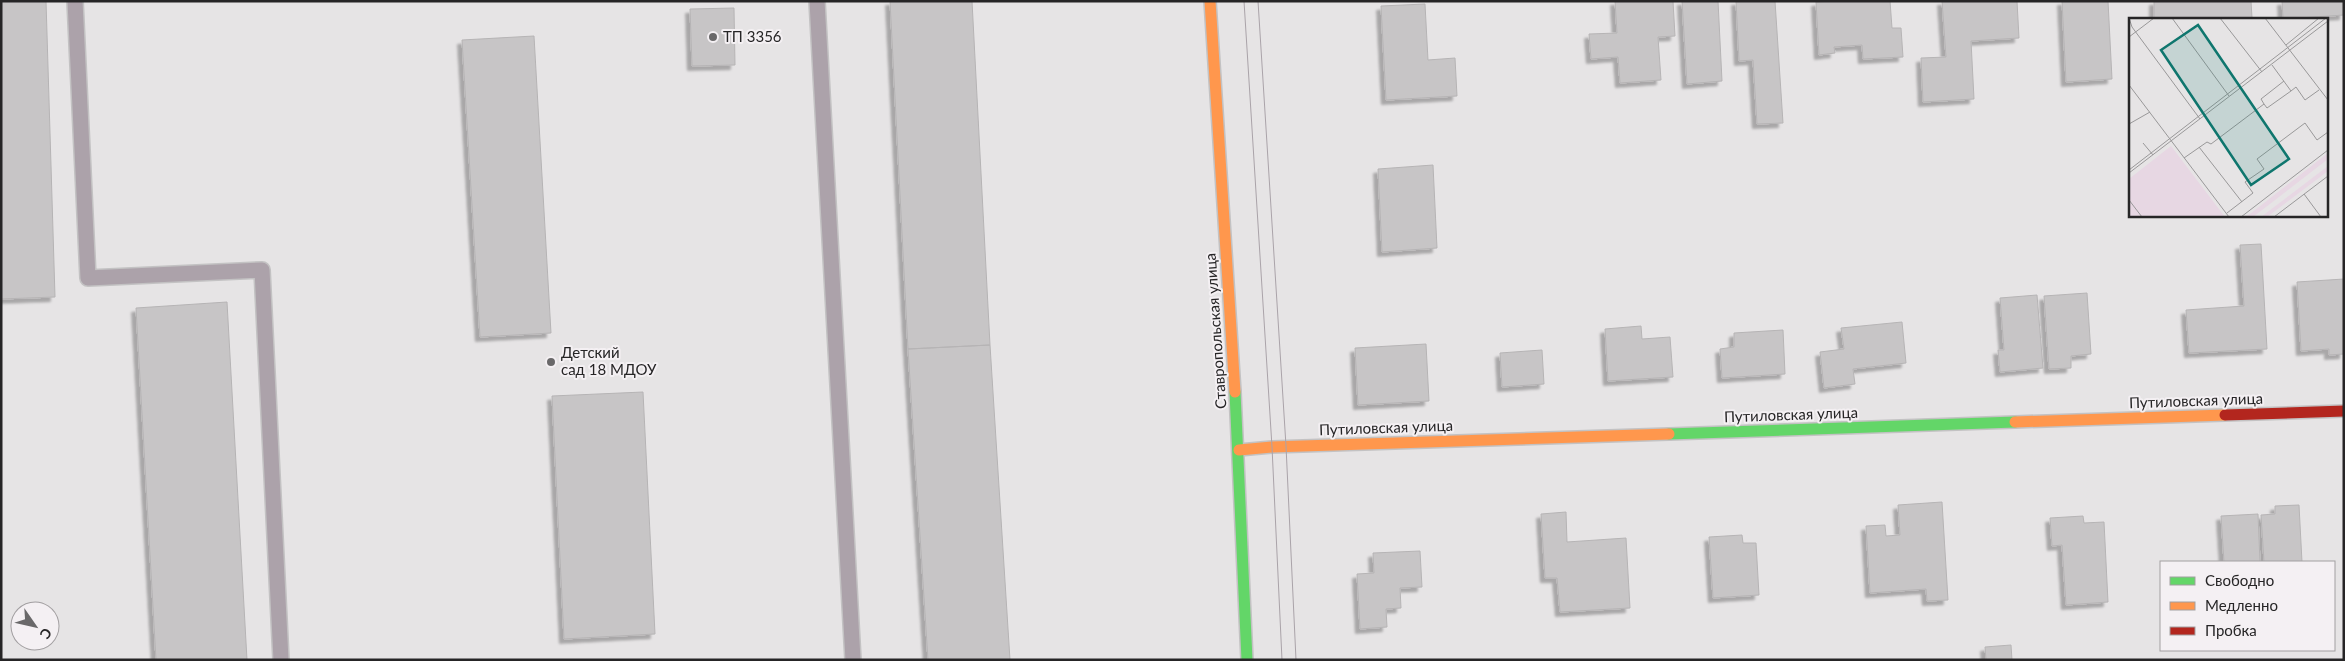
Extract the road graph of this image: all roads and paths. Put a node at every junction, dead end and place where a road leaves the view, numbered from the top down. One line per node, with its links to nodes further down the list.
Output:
1 (75, 1): 6 (lane)
2 (817, 1): 7 (lane)
3 (1210, 1): 5 (street, Ставропольская улица)
4 (2344, 412): 5 (street, Путиловская улица)
5 (1239, 450): 8 (street, Ставропольская улица)
6 (281, 660)
7 (853, 660)
8 (1247, 660)

